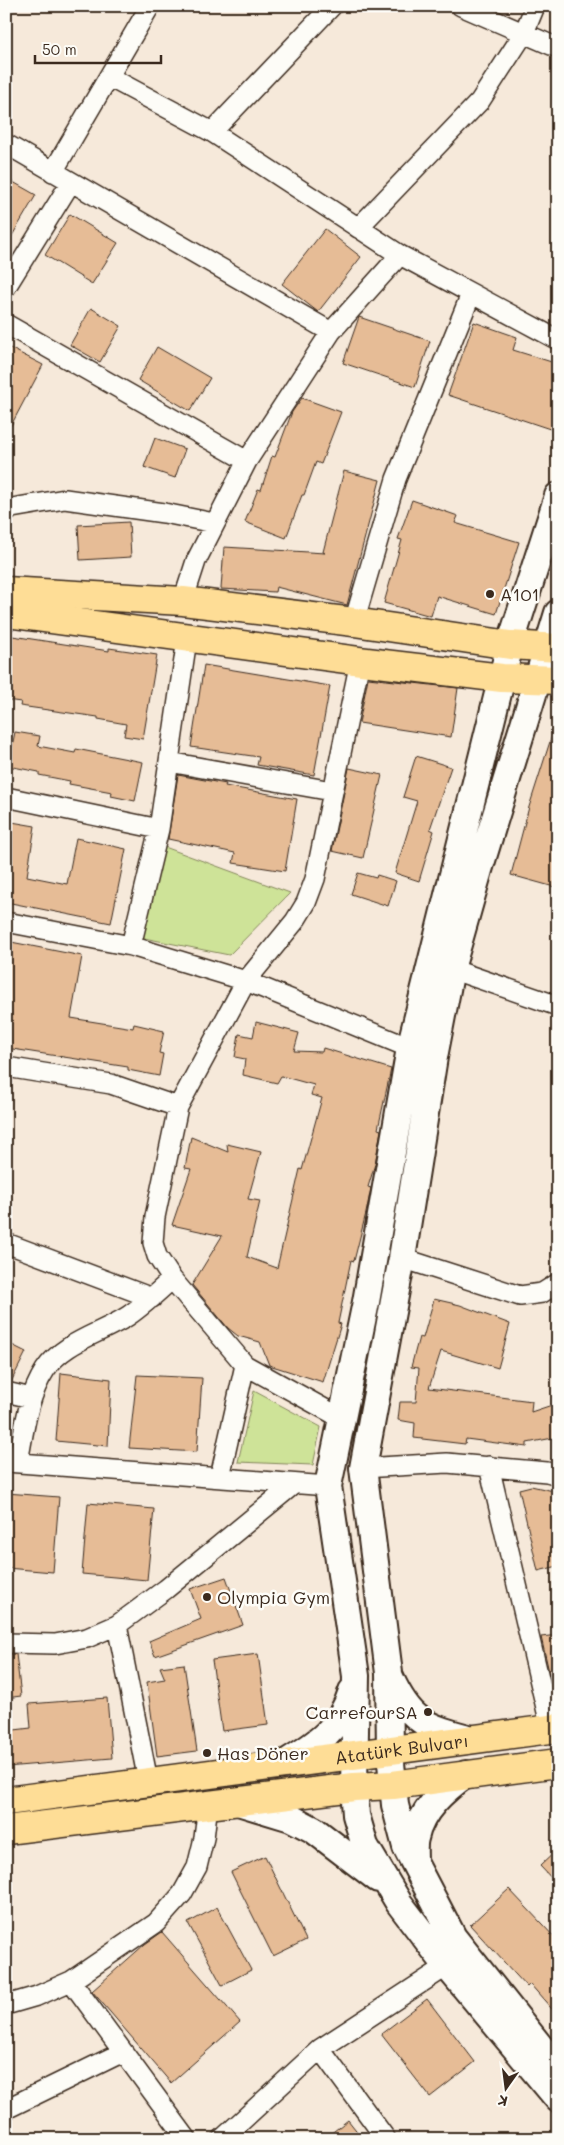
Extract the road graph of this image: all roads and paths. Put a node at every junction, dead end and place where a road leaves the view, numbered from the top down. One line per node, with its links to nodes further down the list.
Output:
1 (150, 6): 7 (street)
2 (332, 6): 8 (street)
3 (461, 6): 5 (street)
4 (535, 6): 5 (street)
5 (524, 33): 6 (street); 12 (street)
6 (558, 48)
7 (108, 77): 8 (street); 10 (street)
8 (212, 132): 12 (street)
9 (6, 144): 10 (street)
10 (53, 172): 11 (street)
11 (70, 182): 14 (street); 17 (street)
12 (358, 228): 13 (street)
13 (400, 256): 15 (street); 17 (street)
14 (6, 287)
15 (471, 294): 18 (street); 27 (street)
16 (6, 324): 19 (street)
17 (331, 332): 19 (street)
18 (558, 340)
19 (247, 461): 22 (street)
20 (558, 496): 29 (main road)
21 (8, 508): 22 (street)
22 (214, 523): 24 (street)
23 (6, 592): 24 (main road)
24 (183, 601): 27 (main road)
25 (6, 613): 28 (main road)
26 (558, 613): 30 (main road)
27 (354, 622): 29 (main road)
28 (187, 639): 31 (main road); 34 (street)
29 (510, 645): 30 (main road); 32 (main road)
30 (552, 647): 33 (main road)
31 (360, 661): 32 (main road); 35 (street)
32 (502, 678): 33 (main road); 43 (main road)
33 (548, 679): 40 (main road)
34 (169, 762): 35 (street); 37 (street)
35 (332, 791): 41 (street)
36 (6, 797): 37 (street)
37 (159, 828): 39 (street)
38 (6, 922): 39 (street)
39 (131, 946): 41 (street)
40 (452, 969): 42 (street); 47 (main road)
41 (246, 981): 43 (street); 45 (street)
42 (558, 1006)
43 (410, 1048): 54 (main road)
44 (6, 1067): 45 (street)
45 (178, 1107): 48 (street)
46 (6, 1244): 50 (street)
47 (402, 1258): 49 (street); 57 (main road)
48 (172, 1279): 50 (street); 51 (street)
49 (558, 1284)
50 (152, 1298): 53 (street)
51 (245, 1365): 54 (street); 59 (street)
52 (6, 1392): 53 (street)
53 (31, 1398): 55 (street)
54 (341, 1418): 61 (main road)
55 (12, 1462): 59 (street)
56 (489, 1466): 57 (street); 58 (street); 66 (street)
57 (363, 1468): 64 (main road)
58 (558, 1475)
59 (220, 1477): 60 (street)
60 (294, 1484): 61 (street); 62 (street)
61 (328, 1486): 65 (main road)
62 (117, 1625): 63 (street); 73 (street)
63 (6, 1644)
64 (389, 1674): 67 (main road); 68 (main road)
65 (356, 1676): 69 (main road); 71 (main road)
66 (554, 1729): 67 (main road, Atatürk Bulvarı)
67 (475, 1740): 68 (main road, Atatürk Bulvarı)
68 (390, 1752): 69 (main road, Atatürk Bulvarı); 74 (main road)
69 (354, 1756): 71 (main road, Atatürk Bulvarı); 75 (main road)
70 (558, 1763): 72 (main road, Atatürk Bulvarı)
71 (284, 1764): 73 (main road, Atatürk Bulvarı)
72 (466, 1774): 74 (main road, Atatürk Bulvarı); 80 (main road)
73 (148, 1782): 76 (main road, Atatürk Bulvarı)
74 (394, 1785): 75 (main road, Atatürk Bulvarı); 80 (main road)
75 (354, 1787): 77 (main road, Atatürk Bulvarı); 81 (main road)
76 (6, 1801)
77 (238, 1802): 78 (main road, Atatürk Bulvarı); 81 (main road)
78 (208, 1804): 79 (main road, Atatürk Bulvarı); 83 (street)
79 (6, 1830)
80 (414, 1862): 87 (main road)
81 (389, 1887): 82 (main road)
82 (447, 1966): 85 (street); 88 (main road)
83 (71, 1981): 84 (street); 86 (street)
84 (6, 2005)
85 (320, 2049): 91 (street); 92 (street)
86 (123, 2052): 89 (street); 90 (street)
87 (558, 2069)
88 (558, 2099)
89 (6, 2109)
90 (187, 2139)
91 (222, 2139)
92 (386, 2139)

